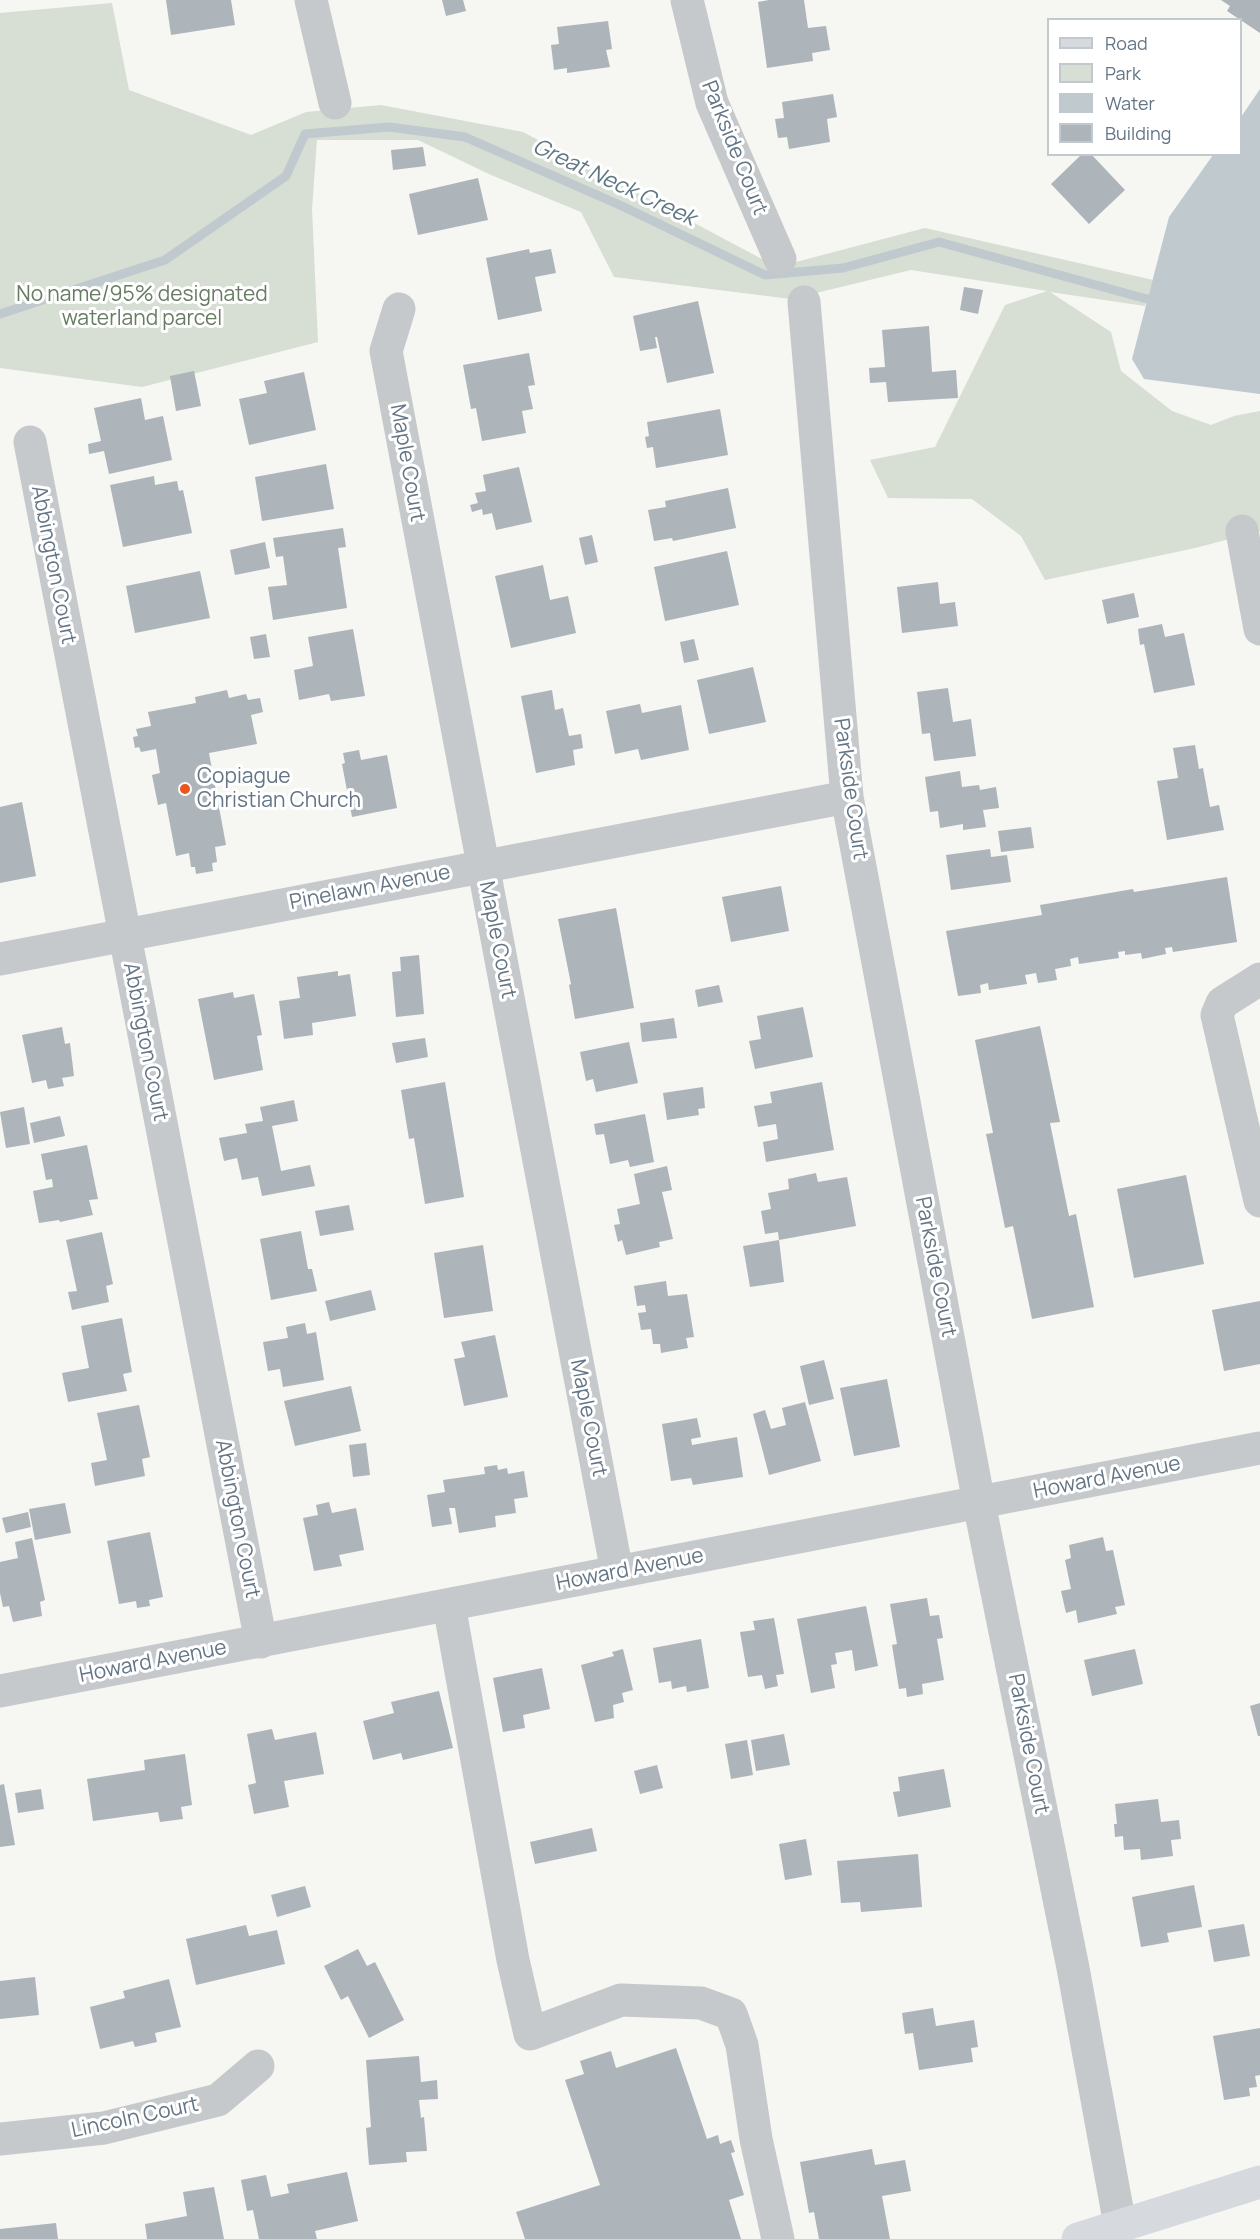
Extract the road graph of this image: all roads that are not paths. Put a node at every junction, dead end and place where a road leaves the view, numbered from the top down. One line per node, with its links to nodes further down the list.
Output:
1 (311, 0): 3 (street)
2 (687, 0): 4 (street, Parkside Court)
3 (335, 103)
4 (780, 259)
5 (804, 302): 10 (street, Parkside Court)
6 (399, 309): 11 (street, Maple Court)
7 (30, 442): 12 (street, Abbington Court)
8 (1242, 531): 9 (street)
9 (1260, 629)
10 (847, 797): 11 (street, Pinelawn Avenue); 17 (street, Parkside Court)
11 (482, 866): 12 (street, Pinelawn Avenue); 18 (street, Maple Court)
12 (124, 934): 13 (street, Pinelawn Avenue); 20 (street, Abbington Court)
13 (0, 959)
14 (1260, 980): 15 (street)
15 (1260, 1200)
16 (1260, 1448): 17 (street, Howard Avenue)
17 (979, 1503): 18 (street, Howard Avenue); 25 (street, Parkside Court)
18 (617, 1572): 19 (street, Howard Avenue)
19 (449, 1605): 20 (street, Howard Avenue); 26 (street)
20 (261, 1642): 21 (street, Howard Avenue)
21 (0, 1691)
22 (258, 2067): 23 (street, Lincoln Court)
23 (0, 2139)
24 (1260, 2182): 25 (main road)
25 (1119, 2225): 27 (main road)
26 (778, 2239)
27 (1078, 2239)

